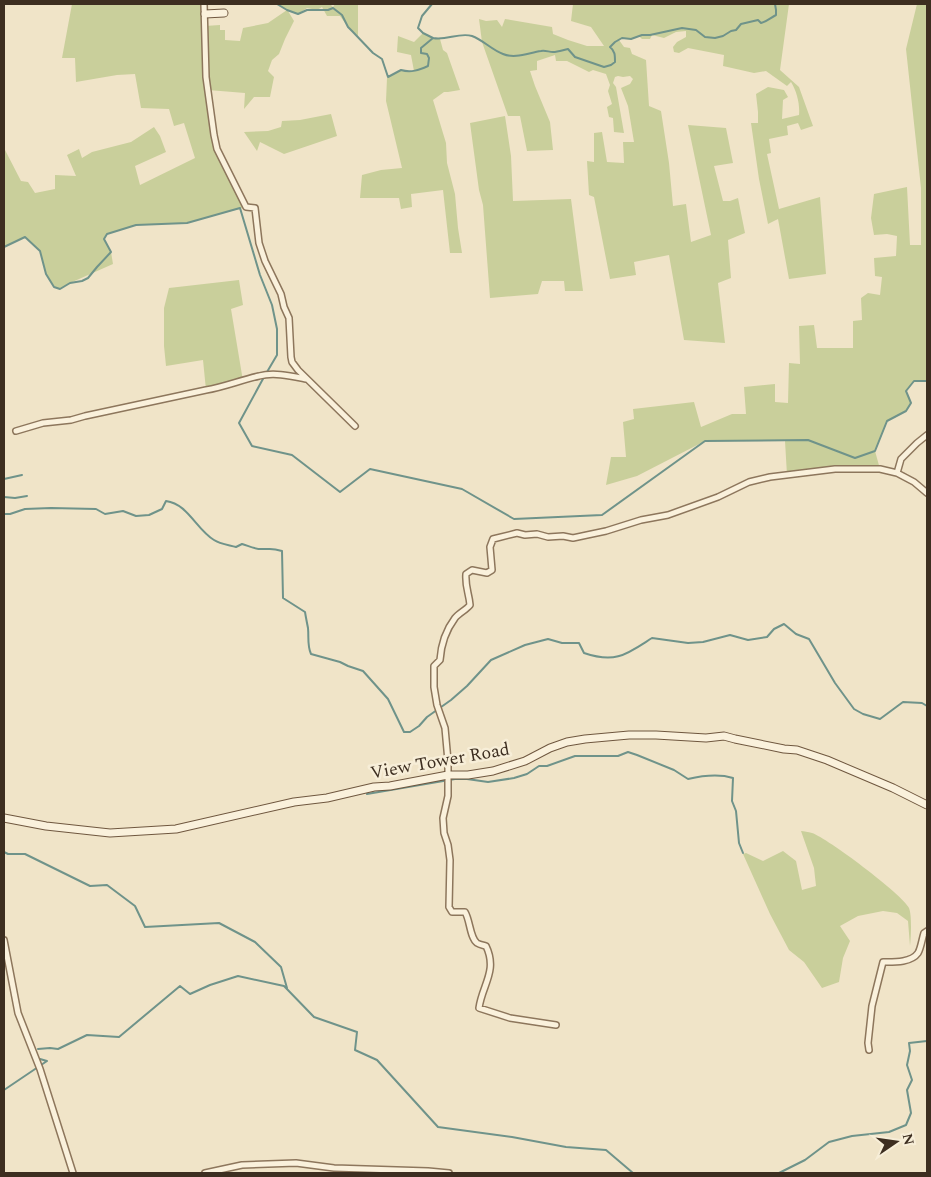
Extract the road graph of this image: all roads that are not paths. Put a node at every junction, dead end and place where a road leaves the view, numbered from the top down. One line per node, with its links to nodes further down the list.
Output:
1 (204, 4): 3 (street)
2 (224, 13): 3 (street)
3 (205, 14): 4 (street)
4 (307, 379): 5 (street); 6 (street)
5 (355, 426)
6 (16, 431)
7 (927, 435): 8 (street)
8 (897, 473): 9 (street); 10 (street)
9 (927, 493)
10 (448, 775): 11 (street, View Tower Road); 12 (street, View Tower Road); 15 (street)
11 (927, 806)
12 (4, 818)
13 (927, 931): 16 (street)
14 (4, 940): 17 (street)
15 (556, 1025)
16 (869, 1050)
17 (73, 1173)
18 (205, 1173): 19 (street)
19 (449, 1173)

